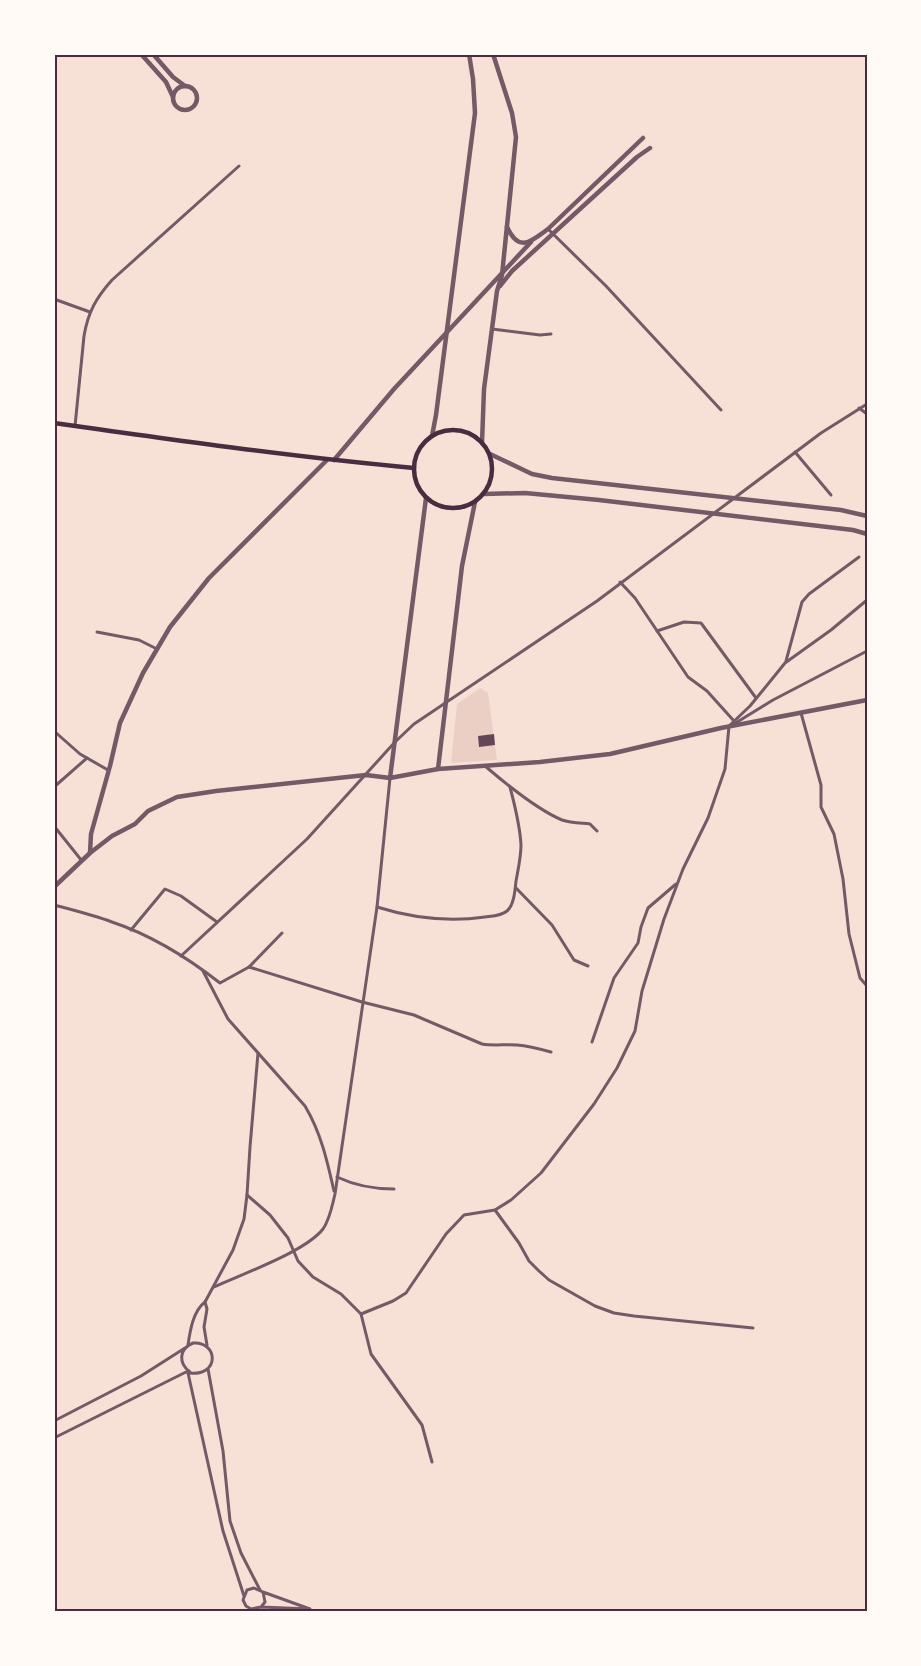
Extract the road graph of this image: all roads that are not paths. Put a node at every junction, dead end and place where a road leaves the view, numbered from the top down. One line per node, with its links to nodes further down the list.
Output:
1 (141, 54): 6 (street)
2 (153, 54): 5 (street)
3 (469, 54): 19 (street)
4 (493, 54): 10 (street)
5 (185, 86): 6 (street); 6 (street)
6 (173, 97)
7 (643, 138): 11 (street)
8 (650, 148): 12 (street)
9 (239, 166): 17 (street)
10 (506, 226): 13 (street); 14 (street)
11 (548, 229): 12 (street); 13 (street)
12 (554, 234): 15 (street); 23 (street)
13 (531, 242): 14 (street)
14 (502, 274): 15 (street); 19 (street)
15 (497, 291): 18 (street)
16 (54, 298): 17 (street)
17 (90, 312): 26 (street)
18 (492, 329): 20 (street); 28 (street)
19 (447, 333): 27 (street); 32 (street)
20 (551, 334)
21 (867, 404): 22 (street)
22 (859, 408): 24 (street); 29 (street)
23 (721, 410)
24 (867, 414)
25 (54, 423): 26 (main road)
26 (75, 426): 31 (main road)
27 (432, 436): 28 (main road); 33 (main road)
28 (482, 443): 30 (main road)
29 (795, 452): 35 (street); 37 (street)
30 (490, 454): 34 (main road); 37 (street)
31 (327, 460): 32 (main road); 47 (street)
32 (334, 460): 33 (main road)
33 (414, 468): 36 (main road)
34 (484, 494): 38 (main road); 39 (street)
35 (831, 495)
36 (426, 498): 38 (main road); 57 (street)
37 (734, 498): 39 (street); 40 (street)
38 (475, 502): 52 (street)
39 (712, 513): 41 (street); 43 (street)
40 (867, 516)
41 (867, 534)
42 (859, 557): 49 (street)
43 (620, 582): 45 (street); 52 (street)
44 (867, 600): 49 (street)
45 (657, 631): 50 (street); 54 (street)
46 (97, 632): 47 (street)
47 (157, 649): 61 (street)
48 (867, 651): 55 (street)
49 (785, 663): 50 (street)
50 (756, 698): 54 (street)
51 (867, 700): 53 (street)
52 (446, 703): 57 (street); 60 (street)
53 (801, 713): 55 (street); 82 (street)
54 (734, 721): 55 (street)
55 (729, 726): 59 (street); 70 (street)
56 (54, 731): 58 (street)
57 (395, 742): 62 (street); 63 (street)
58 (87, 758): 61 (street); 65 (street)
59 (484, 765): 60 (street); 64 (street)
60 (438, 769): 63 (street)
61 (108, 770): 68 (street)
62 (366, 775): 63 (street); 68 (street); 75 (street)
63 (390, 778): 74 (street)
64 (510, 787): 67 (street); 72 (street)
65 (54, 788)
66 (54, 826): 69 (street)
67 (597, 831)
68 (90, 853): 69 (street)
69 (82, 861): 71 (street)
70 (678, 883): 84 (street); 91 (street)
71 (54, 887)
72 (516, 888): 74 (street); 79 (street)
73 (54, 904): 76 (street)
74 (377, 907): 83 (street)
75 (218, 922): 76 (street); 78 (street)
76 (131, 930): 78 (street)
77 (282, 933): 80 (street)
78 (181, 956): 81 (street)
79 (588, 966)
80 (249, 967): 81 (street); 83 (street)
81 (202, 969): 86 (street)
82 (867, 986)
83 (362, 1002): 85 (street); 87 (street)
84 (592, 1042)
85 (551, 1052)
86 (258, 1053): 89 (street); 90 (street)
87 (337, 1176): 88 (street); 89 (street)
88 (394, 1189)
89 (335, 1194): 92 (street)
90 (248, 1195): 92 (street); 93 (street)
91 (495, 1210): 95 (street); 96 (street)
92 (294, 1252): 93 (street); 95 (street)
93 (214, 1287): 94 (street)
94 (206, 1302): 97 (street); 98 (street)
95 (361, 1314): 103 (street)
96 (753, 1328)
97 (207, 1346): 98 (street); 99 (street)
98 (186, 1347): 100 (street); 101 (street)
99 (208, 1369): 100 (street); 104 (street)
100 (188, 1372): 102 (street); 105 (street)
101 (54, 1421)
102 (54, 1438)
103 (432, 1462)
104 (262, 1591): 105 (street); 107 (street); 108 (street)
105 (244, 1596): 106 (street)
106 (244, 1603): 107 (street); 109 (street)
107 (259, 1609): 108 (street)
108 (310, 1609): 110 (street)
109 (248, 1612)
110 (317, 1612)

